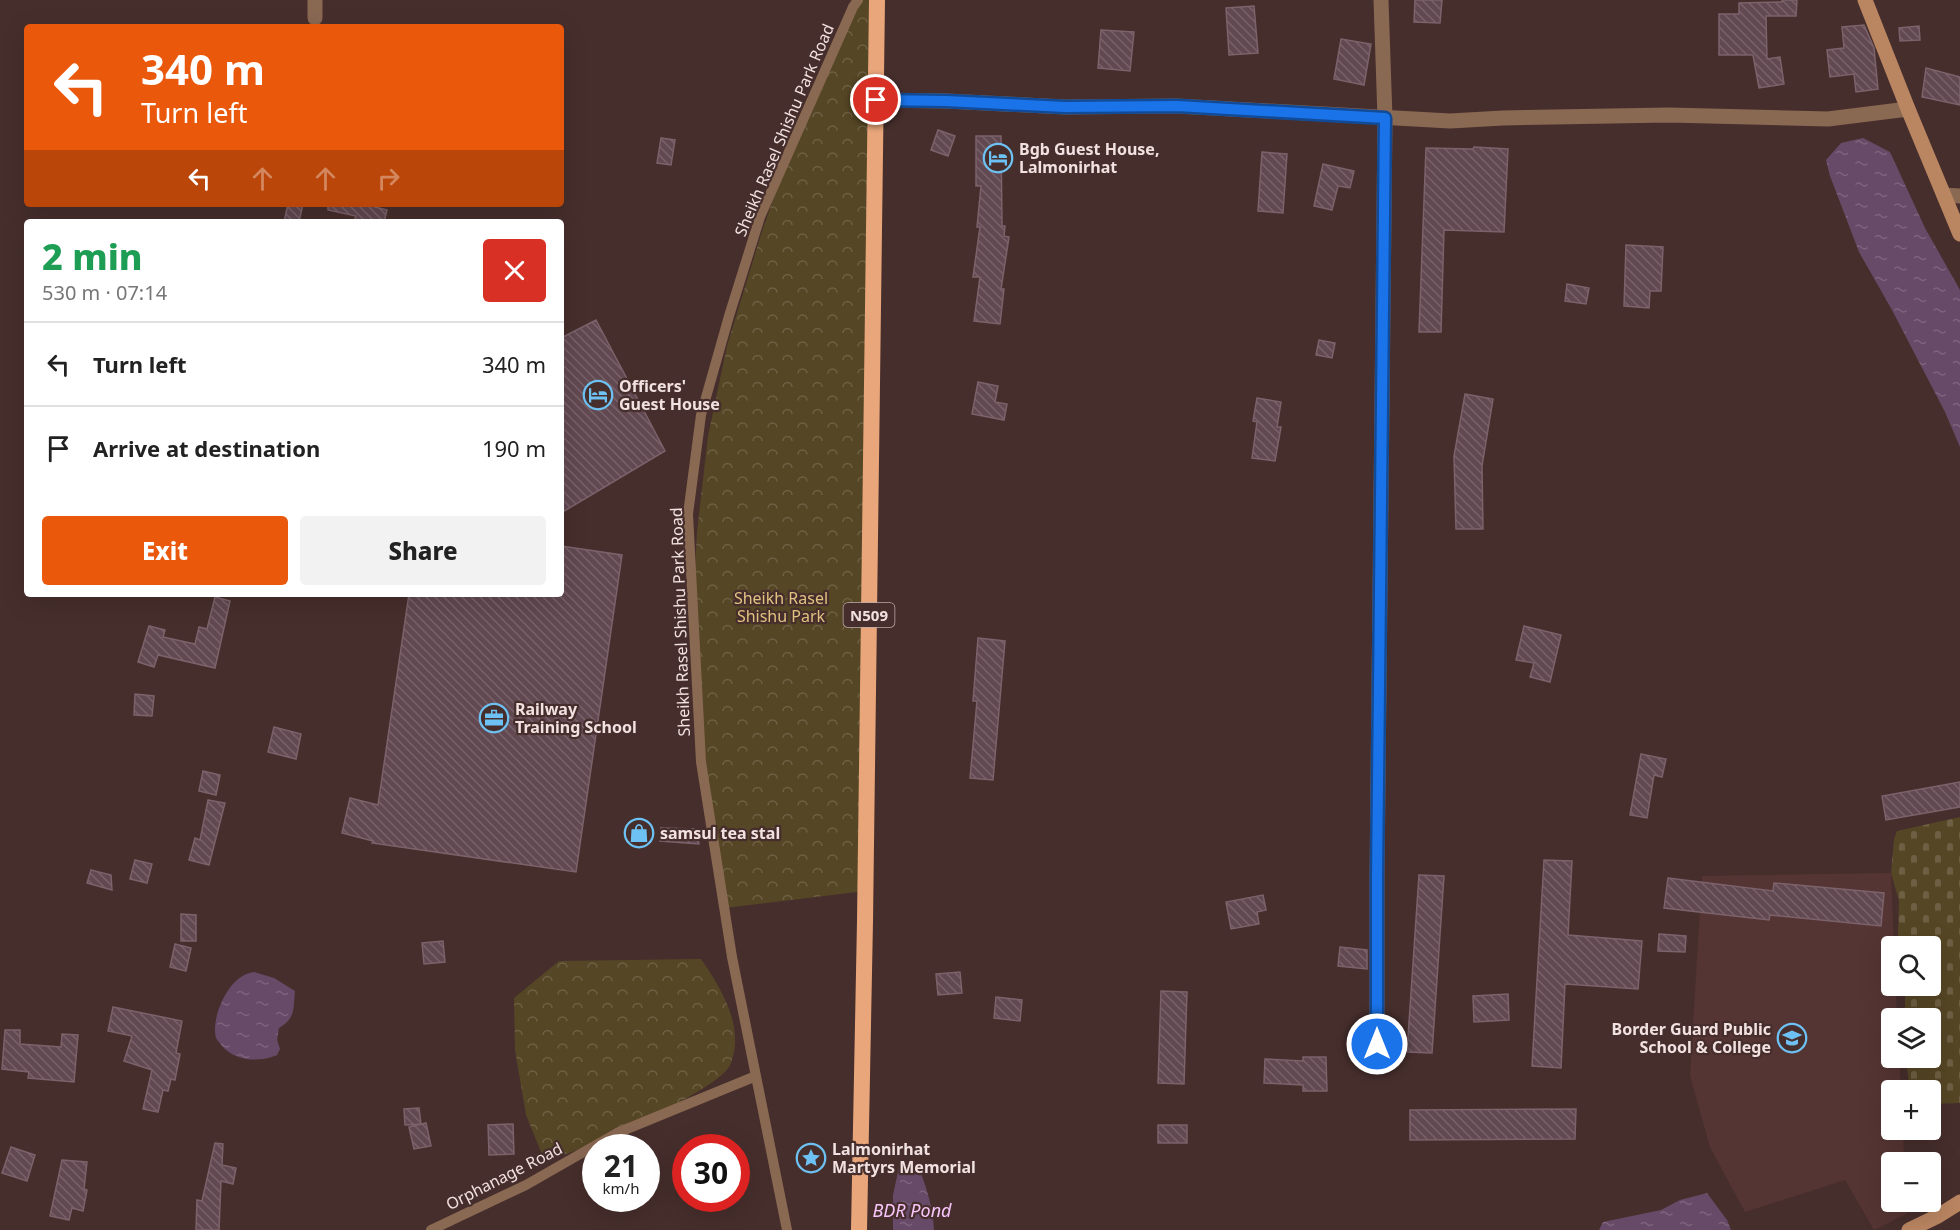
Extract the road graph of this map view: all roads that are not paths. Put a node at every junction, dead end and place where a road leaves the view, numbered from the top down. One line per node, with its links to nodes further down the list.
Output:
1 (315, 0): 6 (street)
2 (858, 0): 14 (lane, Sheikh Rasel Shishu Park Road)
3 (877, 0): 7 (highway, N509)
4 (1381, 0): 9 (street)
5 (1865, 0): 8 (main road)
6 (315, 18)
7 (876, 100): 9 (street); 18 (highway, N509)
8 (1908, 110): 9 (street); 10 (main road)
9 (1385, 118): 13 (street)
10 (1944, 195): 11 (street); 12 (main road)
11 (1960, 196)
12 (1960, 234)
13 (1377, 1044)
14 (756, 1076): 16 (lane, Orphanage Road); 17 (lane, Sheikh Rasel Shishu Park Road)
15 (1960, 1202): 19 (main road)
16 (431, 1230)
17 (788, 1230)
18 (859, 1230)
19 (1910, 1230)

